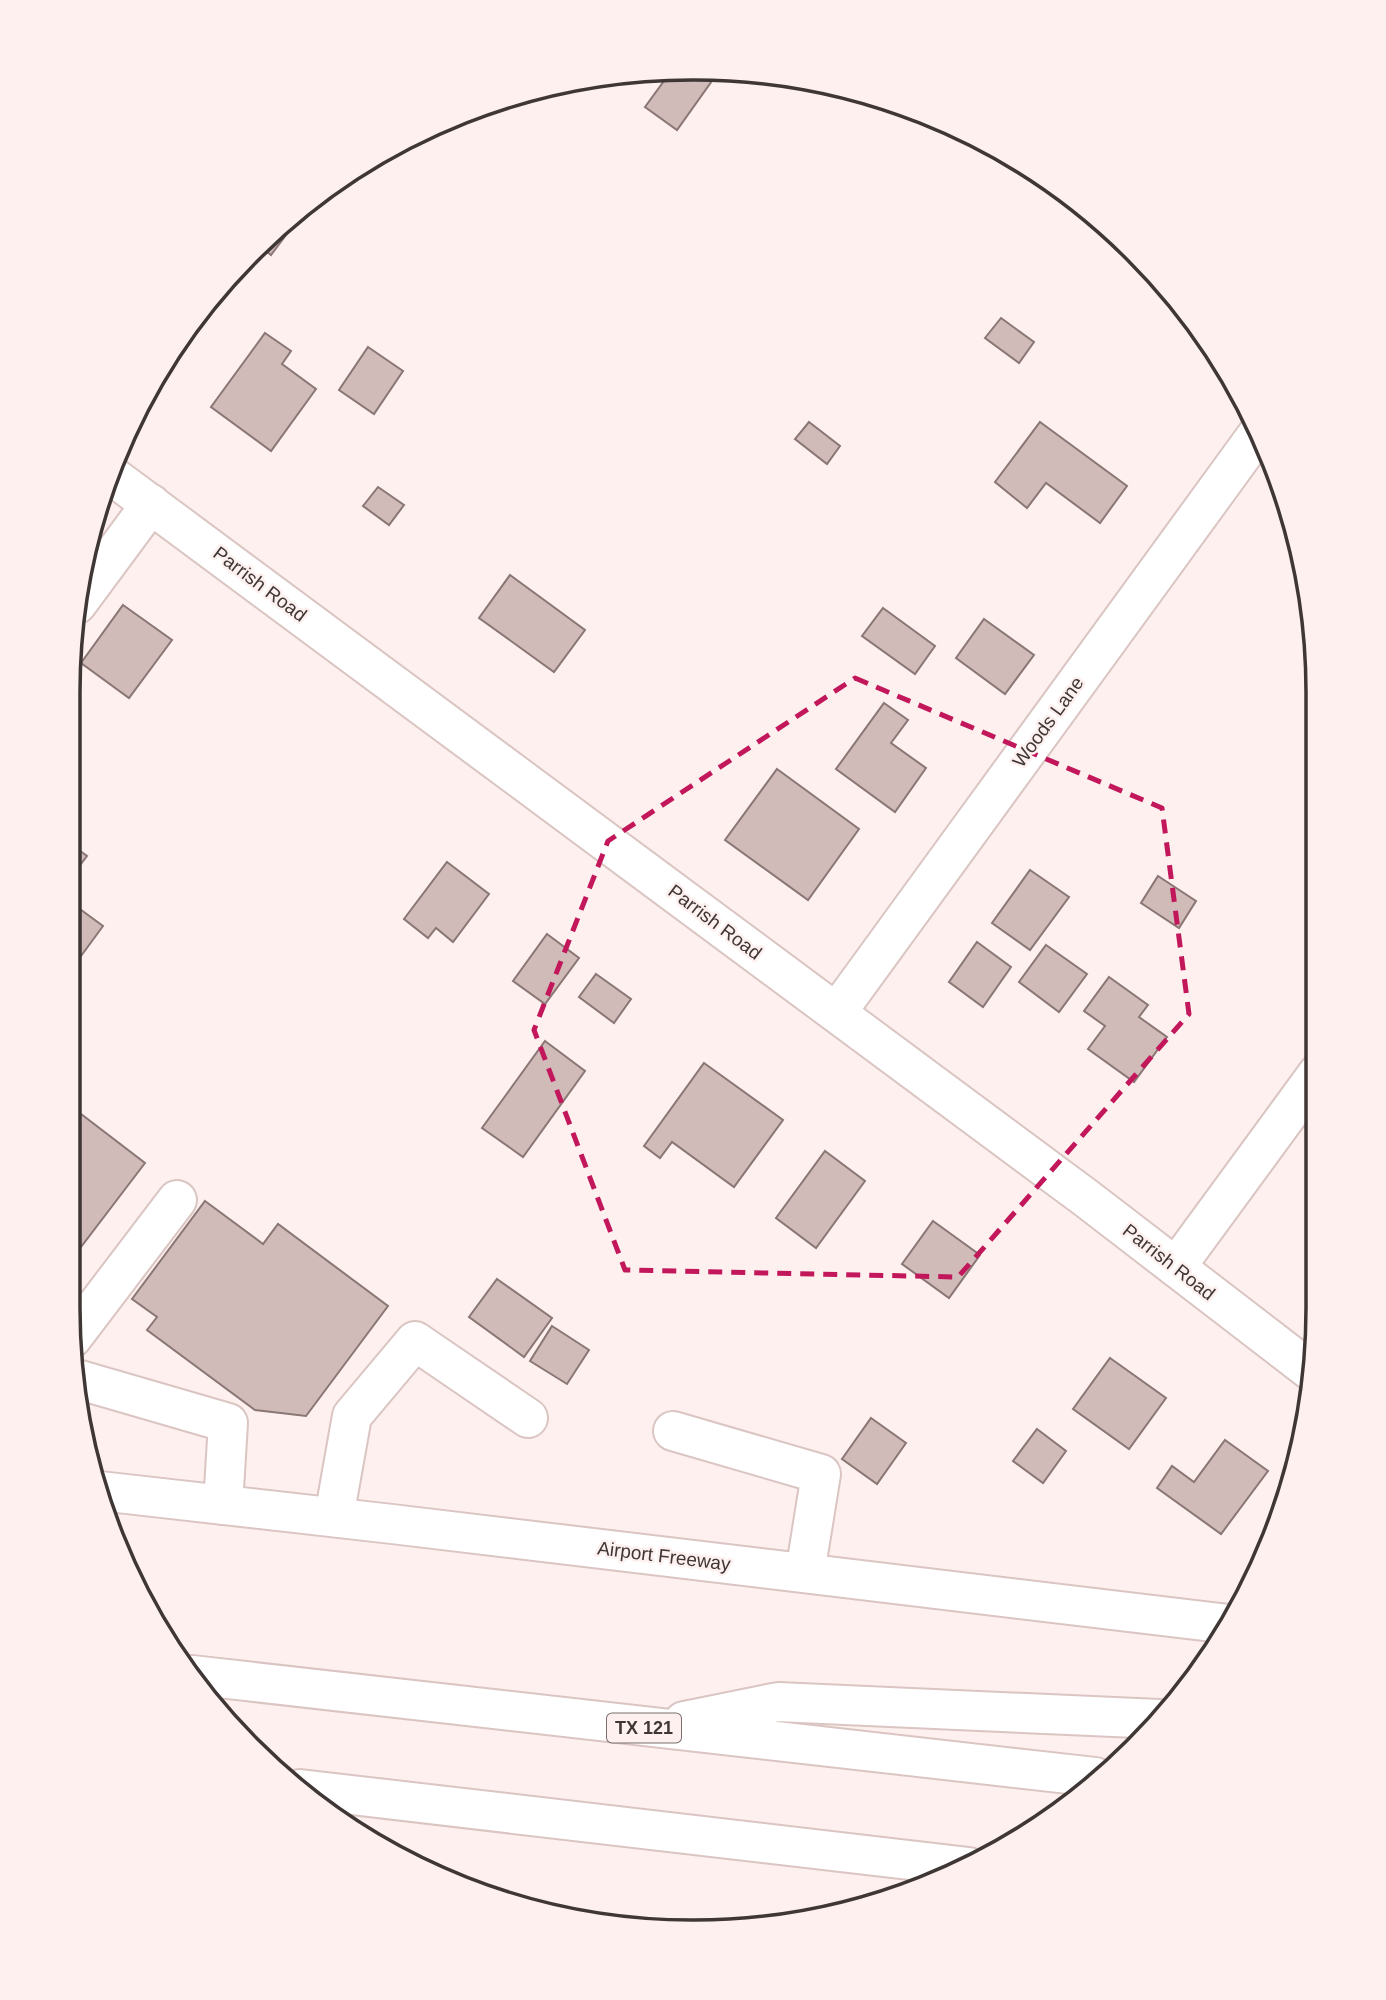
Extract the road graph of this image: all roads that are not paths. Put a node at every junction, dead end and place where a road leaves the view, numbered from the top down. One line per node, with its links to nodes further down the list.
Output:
1 (1251, 442): 5 (main road, Woods Lane)
2 (119, 480): 3 (main road, Parrish Road)
3 (151, 504): 4 (main road); 5 (main road, Parrish Road)
4 (90, 586)
5 (836, 1012): 8 (main road, Parrish Road)
6 (1306, 1097): 8 (main road)
7 (177, 1200): 9 (main road)
8 (1176, 1267): 10 (main road, Parrish Road)
9 (81, 1326)
10 (1302, 1364)
11 (85, 1382): 15 (main road)
12 (528, 1418): 16 (main road)
13 (673, 1432): 17 (main road)
14 (109, 1492): 15 (main road, Airport Freeway)
15 (223, 1505): 16 (main road, Airport Freeway)
16 (334, 1517): 17 (main road, Airport Freeway)
17 (805, 1573): 18 (main road, Airport Freeway)
18 (1217, 1623)
19 (205, 1676): 21 (main road, TX 121)
20 (1146, 1719): 21 (main road)
21 (649, 1728): 22 (main road, TX 121)
22 (1087, 1776)
23 (318, 1791): 24 (main road)
24 (946, 1864)

